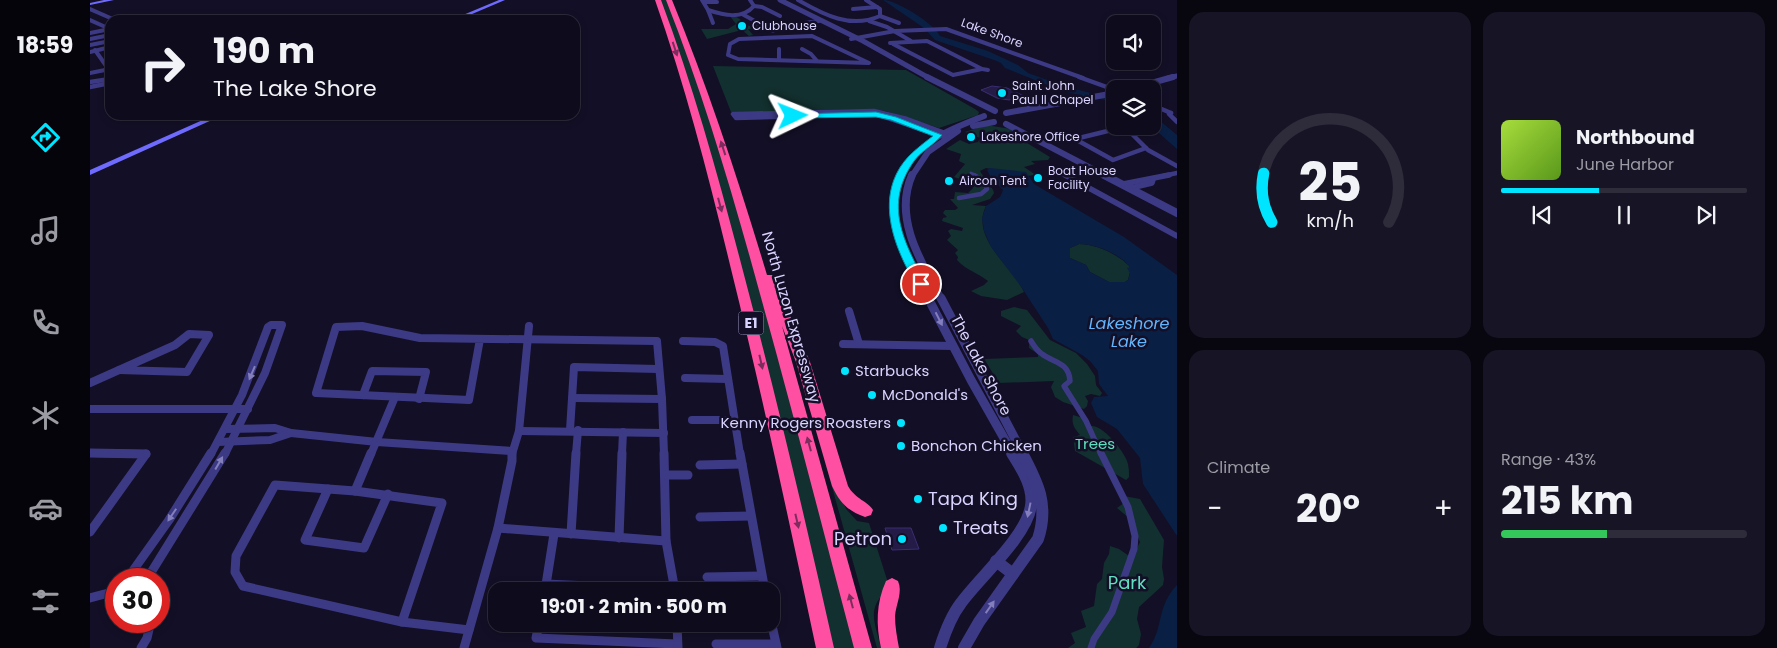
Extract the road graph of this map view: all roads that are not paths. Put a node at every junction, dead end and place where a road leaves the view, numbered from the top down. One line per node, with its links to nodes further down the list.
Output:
1 (112, 0): 11 (main road)
2 (503, 0): 18 (main road)
3 (658, 0): 177 (highway, E1, one-way to 177)
4 (669, 0): 97 (highway, North Luzon Expressway / E1, one-way to 4)
5 (750, 0): 12 (street)
6 (776, 0): 22 (street)
7 (798, 0): 25 (street)
8 (866, 0): 13 (street)
9 (703, 1): 10 (street); 16 (street)
10 (717, 2)
11 (90, 4)
12 (754, 6): 17 (street); 20 (street)
13 (878, 7): 15 (street); 21 (street)
14 (90, 9): 19 (street)
15 (853, 9)
16 (708, 10): 17 (street); 27 (street)
17 (742, 14): 31 (street)
18 (466, 15)
19 (105, 16)
20 (780, 16)
21 (880, 16): 24 (street); 26 (street)
22 (814, 20): 31 (street); 39 (street)
23 (91, 21): 28 (street)
24 (869, 21): 25 (street); 35 (street)
25 (856, 22): 32 (street)
26 (899, 23)
27 (713, 24)
28 (101, 25): 29 (street); 30 (street)
29 (90, 27)
30 (105, 27)
31 (767, 27): 37 (street)
32 (859, 28)
33 (105, 30): 34 (street)
34 (90, 33)
35 (894, 33): 39 (street, Lake Shore); 40 (street); 42 (street); 66 (street, Lake Shore)
36 (105, 36): 38 (street)
37 (781, 37): 49 (street); 50 (street)
38 (90, 39)
39 (857, 40): 71 (street); 76 (street)
40 (911, 41): 42 (street); 54 (street)
41 (105, 42): 43 (street)
42 (905, 42): 54 (street)
43 (90, 45)
44 (105, 48): 47 (street)
45 (779, 49): 50 (street)
46 (802, 49): 51 (street)
47 (95, 50): 48 (street); 53 (street)
48 (90, 52)
49 (860, 58): 52 (street); 52 (street)
50 (779, 60): 51 (street)
51 (818, 60): 52 (street)
52 (856, 62)
53 (105, 64)
54 (982, 69): 55 (street)
55 (988, 70)
56 (105, 71): 57 (street)
57 (90, 73)
58 (1177, 76): 59 (street)
59 (1161, 80)
60 (105, 81): 62 (street)
61 (1177, 81): 64 (street)
62 (90, 82)
63 (105, 82): 65 (street)
64 (1161, 86)
65 (90, 87)
66 (1106, 89)
67 (1106, 95): 74 (street)
68 (1106, 100): 69 (street)
69 (1099, 102): 78 (street)
70 (1161, 109): 75 (street)
71 (995, 111): 74 (street); 76 (street, The Lake Shore)
72 (1177, 111): 75 (street)
73 (865, 112): 73 (street); 83 (street)
74 (1006, 113): 78 (street)
75 (1171, 113): 80 (street)
76 (984, 114): 79 (street); 83 (street, The Lake Shore)
77 (209, 120): 89 (main road)
78 (1012, 120): 79 (street); 92 (street)
79 (994, 122): 83 (street, The Lake Shore)
80 (1177, 122)
81 (1106, 131): 84 (street)
82 (1133, 135): 84 (street)
83 (943, 136): 87 (street, The Lake Shore); 88 (street, The Lake Shore)
84 (1146, 148): 85 (street)
85 (1177, 166)
86 (1052, 168): 96 (street)
87 (904, 169): 88 (street); 106 (street, The Lake Shore, one-way to 106)
88 (915, 172): 110 (street, The Lake Shore)
89 (90, 173)
90 (971, 173): 93 (street)
91 (1177, 173): 92 (street)
92 (1132, 185): 94 (street); 95 (street)
93 (959, 198)
94 (1177, 208)
95 (1177, 213)
96 (1177, 236)
97 (758, 264): 145 (highway); 178 (highway, North Luzon Expressway / E1, one-way to 97)
98 (848, 311): 105 (street)
99 (529, 326): 101 (street)
100 (480, 339): 101 (street); 114 (street); 117 (street)
101 (527, 340): 107 (street); 128 (street)
102 (683, 341): 112 (street)
103 (1031, 341): 182 (street)
104 (843, 344): 105 (street)
105 (859, 344): 106 (street)
106 (954, 346): 109 (street, The Lake Shore)
107 (658, 369): 116 (street); 118 (street)
108 (119, 370): 108 (street); 113 (street)
109 (968, 374): 110 (street); 154 (street, The Lake Shore, one-way to 154)
110 (980, 374): 157 (street, The Lake Shore)
111 (685, 378): 112 (street)
112 (728, 379): 123 (street)
113 (90, 383)
114 (364, 395): 115 (street); 117 (street)
115 (395, 397): 117 (street); 135 (street)
116 (573, 398): 118 (street); 127 (street)
117 (419, 399)
118 (662, 399): 131 (street)
119 (235, 409): 120 (street); 120 (street, one-way to 119); 121 (street); 125 (street)
120 (248, 409): 126 (street)
121 (90, 410)
122 (692, 420): 123 (street)
123 (734, 420): 138 (street)
124 (262, 428): 126 (street); 130 (street); 132 (street)
125 (225, 429): 126 (street); 133 (street)
126 (238, 429): 134 (street)
127 (574, 430): 128 (street); 129 (street); 151 (street)
128 (519, 431): 136 (street)
129 (623, 432): 131 (street); 152 (street)
130 (291, 433): 132 (street); 135 (street)
131 (664, 433): 140 (street)
132 (255, 441): 134 (street)
133 (218, 442): 134 (street); 155 (street, one-way to 155)
134 (232, 442): 156 (street, one-way to 134)
135 (377, 442): 136 (street); 143 (street)
136 (512, 451): 148 (street)
137 (91, 455): 149 (street)
138 (742, 464): 139 (street); 146 (street)
139 (700, 465)
140 (666, 475): 141 (street); 153 (street)
141 (688, 475)
142 (328, 489): 143 (street); 144 (street); 166 (street)
143 (355, 491): 144 (street)
144 (388, 494): 166 (street)
145 (865, 510)
146 (751, 516): 147 (street); 158 (street)
147 (700, 518)
148 (498, 528): 150 (street); 167 (street)
149 (90, 532)
150 (554, 534): 151 (street); 160 (street)
151 (572, 534): 152 (street)
152 (619, 538): 153 (street)
153 (666, 541): 161 (street)
154 (996, 561): 157 (street); 180 (street, The Lake Shore)
155 (135, 568)
156 (154, 568)
157 (1013, 574): 181 (street, The Lake Shore, one-way to 157)
158 (761, 576): 159 (street); 162 (street)
159 (707, 577)
160 (547, 582)
161 (674, 582)
162 (763, 582)
163 (892, 587): 179 (highway)
164 (105, 594): 165 (street)
165 (90, 598)
166 (402, 622): 167 (street)
167 (469, 630): 176 (street)
168 (537, 632): 173 (street)
169 (677, 632): 173 (street)
170 (774, 632): 174 (street)
171 (148, 633): 175 (street)
172 (716, 644): 174 (street)
173 (678, 646)
174 (777, 646)
175 (141, 648)
176 (464, 648)
177 (826, 648)
178 (863, 648)
179 (890, 648)
180 (940, 648)
181 (964, 648)
182 (1091, 648)

